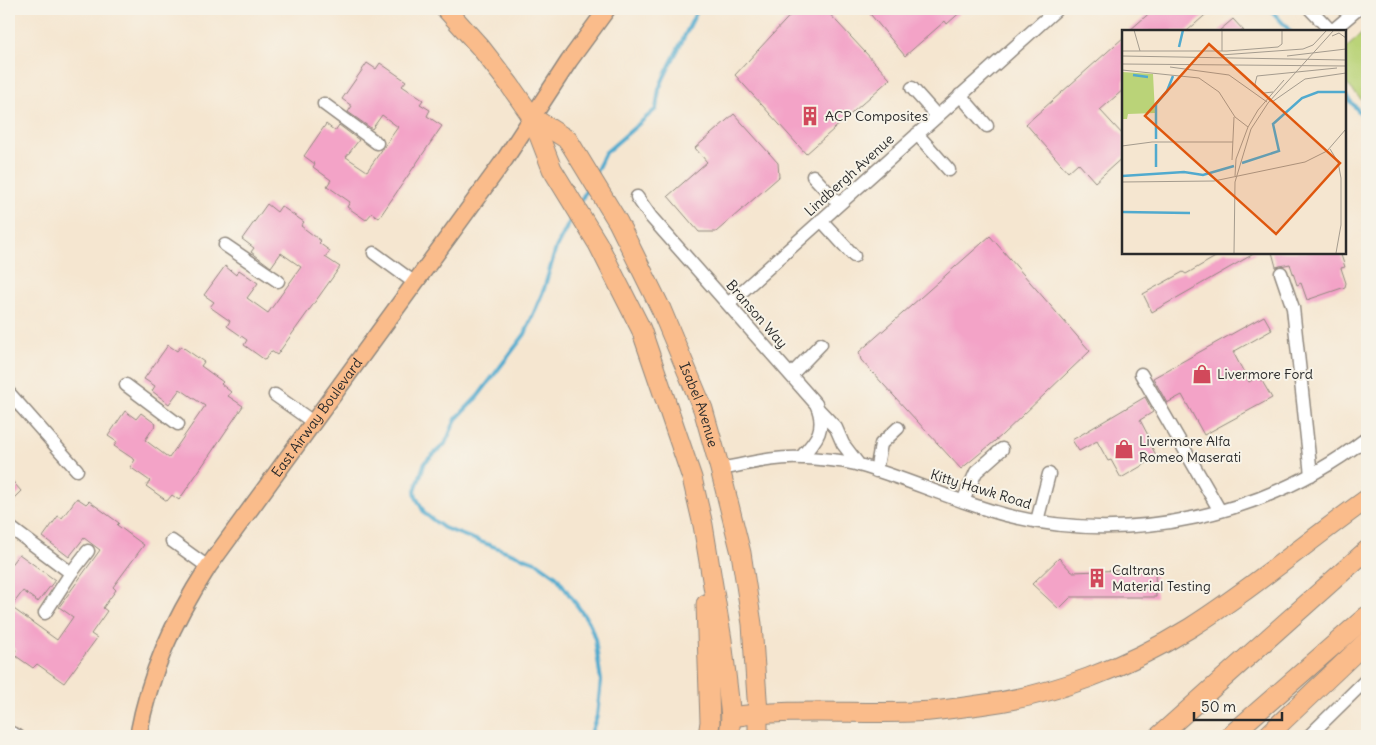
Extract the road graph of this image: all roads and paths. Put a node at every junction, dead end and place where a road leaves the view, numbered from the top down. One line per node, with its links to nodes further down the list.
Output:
1 (446, 9): 12 (highway, Isabel Avenue)
2 (607, 9): 12 (main road, East Airway Boulevard)
3 (1057, 9): 9 (street, Lindbergh Avenue)
4 (1310, 9): 6 (street)
5 (1358, 9): 7 (street)
6 (1330, 30)
7 (1332, 30)
8 (912, 88): 11 (street)
9 (960, 95): 11 (street, Lindbergh Avenue); 13 (street)
10 (324, 104): 15 (street)
11 (937, 116): 14 (street, Lindbergh Avenue)
12 (532, 117): 26 (main road, East Airway Boulevard); 42 (highway, Isabel Avenue); 55 (highway, Isabel Avenue)
13 (988, 126)
14 (917, 134): 16 (street); 19 (street, Lindbergh Avenue)
15 (377, 143)
16 (949, 170)
17 (813, 176): 19 (street)
18 (637, 197): 27 (street, Branson Way)
19 (840, 204): 20 (street, Lindbergh Avenue)
20 (821, 220): 23 (street); 27 (street, Lindbergh Avenue)
21 (225, 245): 25 (street)
22 (374, 253): 26 (street)
23 (854, 256)
24 (1281, 273): 46 (street)
25 (278, 281)
26 (415, 283): 35 (main road, East Airway Boulevard)
27 (728, 304): 30 (street, Branson Way)
28 (821, 344): 30 (street)
29 (1141, 374): 49 (street)
30 (791, 375): 34 (street, Branson Way)
31 (126, 385): 36 (street)
32 (9, 392): 43 (street)
33 (275, 395): 35 (street)
34 (818, 409): 40 (street); 41 (street, Branson Way)
35 (314, 422): 56 (main road, East Airway Boulevard)
36 (178, 424)
37 (898, 428): 44 (street)
38 (1367, 438): 46 (street, Kitty Hawk Road)
39 (1002, 449): 48 (street)
40 (801, 458): 41 (street, Kitty Hawk Road); 42 (street, Kitty Hawk Road)
41 (858, 465): 44 (street, Kitty Hawk Road)
42 (720, 469): 62 (highway, Isabel Avenue)
43 (77, 470)
44 (876, 471): 48 (street, Kitty Hawk Road)
45 (1050, 474): 50 (street)
46 (1311, 475): 49 (street, Kitty Hawk Road)
47 (1367, 499): 62 (highway)
48 (963, 501): 50 (street, Kitty Hawk Road)
49 (1220, 511): 50 (street, Kitty Hawk Road)
50 (1037, 521)
51 (11, 528): 57 (street)
52 (172, 541): 56 (street)
53 (1367, 550): 70 (highway)
54 (88, 551): 57 (street)
55 (710, 564): 63 (highway, Isabel Avenue); 67 (highway)
56 (208, 568): 66 (main road, East Airway Boulevard)
57 (71, 573): 58 (street)
58 (44, 613)
59 (1367, 616): 71 (highway)
60 (1367, 640): 72 (highway)
61 (1367, 679): 73 (street)
62 (758, 713): 63 (highway); 69 (highway, Isabel Avenue)
63 (731, 717): 68 (highway, Isabel Avenue)
64 (9, 732): 65 (street)
65 (18, 736)
66 (138, 736)
67 (708, 736)
68 (730, 736)
69 (758, 736)
70 (1159, 736)
71 (1230, 736)
72 (1267, 736)
73 (1309, 736)

